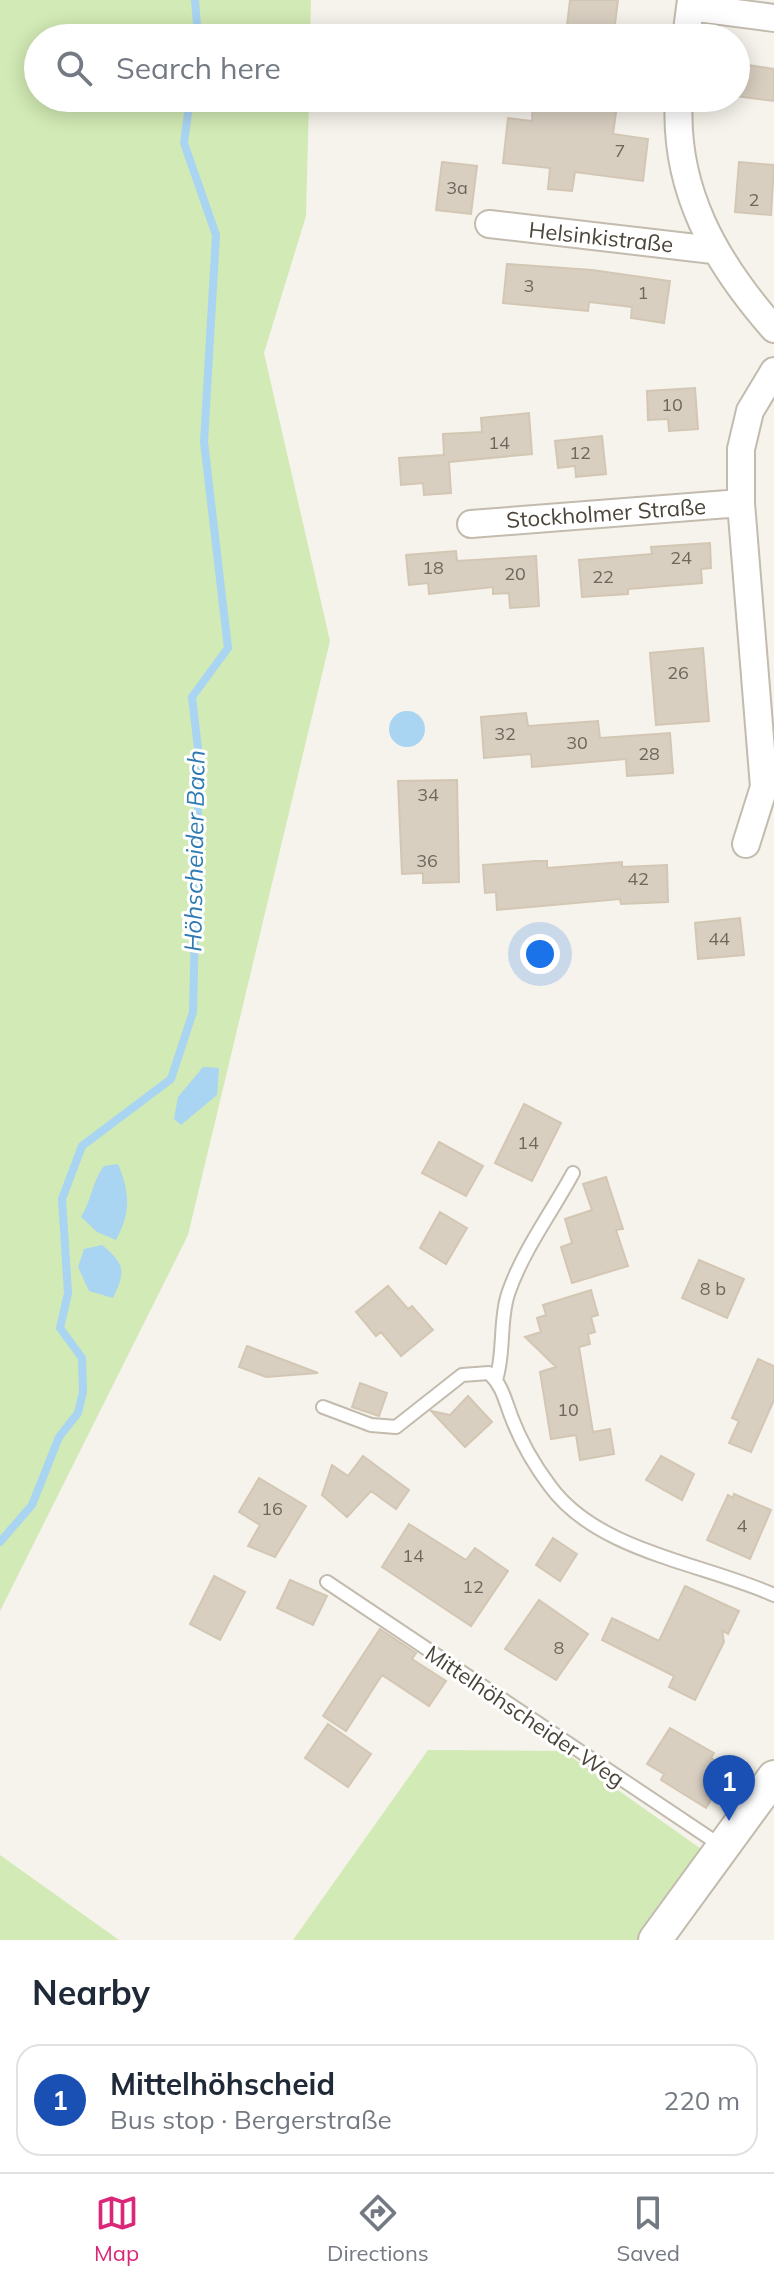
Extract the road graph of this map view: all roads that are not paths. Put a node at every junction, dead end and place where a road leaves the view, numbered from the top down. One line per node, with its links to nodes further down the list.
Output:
1 (690, 4): 2 (street); 3 (street)
2 (774, 18)
3 (688, 24)
4 (680, 112): 6 (street, Helsinkistraße)
5 (489, 224): 6 (street, Helsinkistraße)
6 (713, 250): 7 (street, Helsinkistraße)
7 (774, 329)
8 (774, 371): 9 (street)
9 (741, 503): 10 (street, Stockholmer Straße); 11 (street)
10 (471, 524)
11 (746, 844)
12 (573, 1173): 13 (lane)
13 (496, 1380): 14 (lane); 16 (lane)
14 (323, 1407)
15 (327, 1582): 18 (lane, Mittelhöhscheider Weg)
16 (774, 1595)
17 (774, 1777): 18 (street)
18 (725, 1848): 19 (street)
19 (655, 1940)

